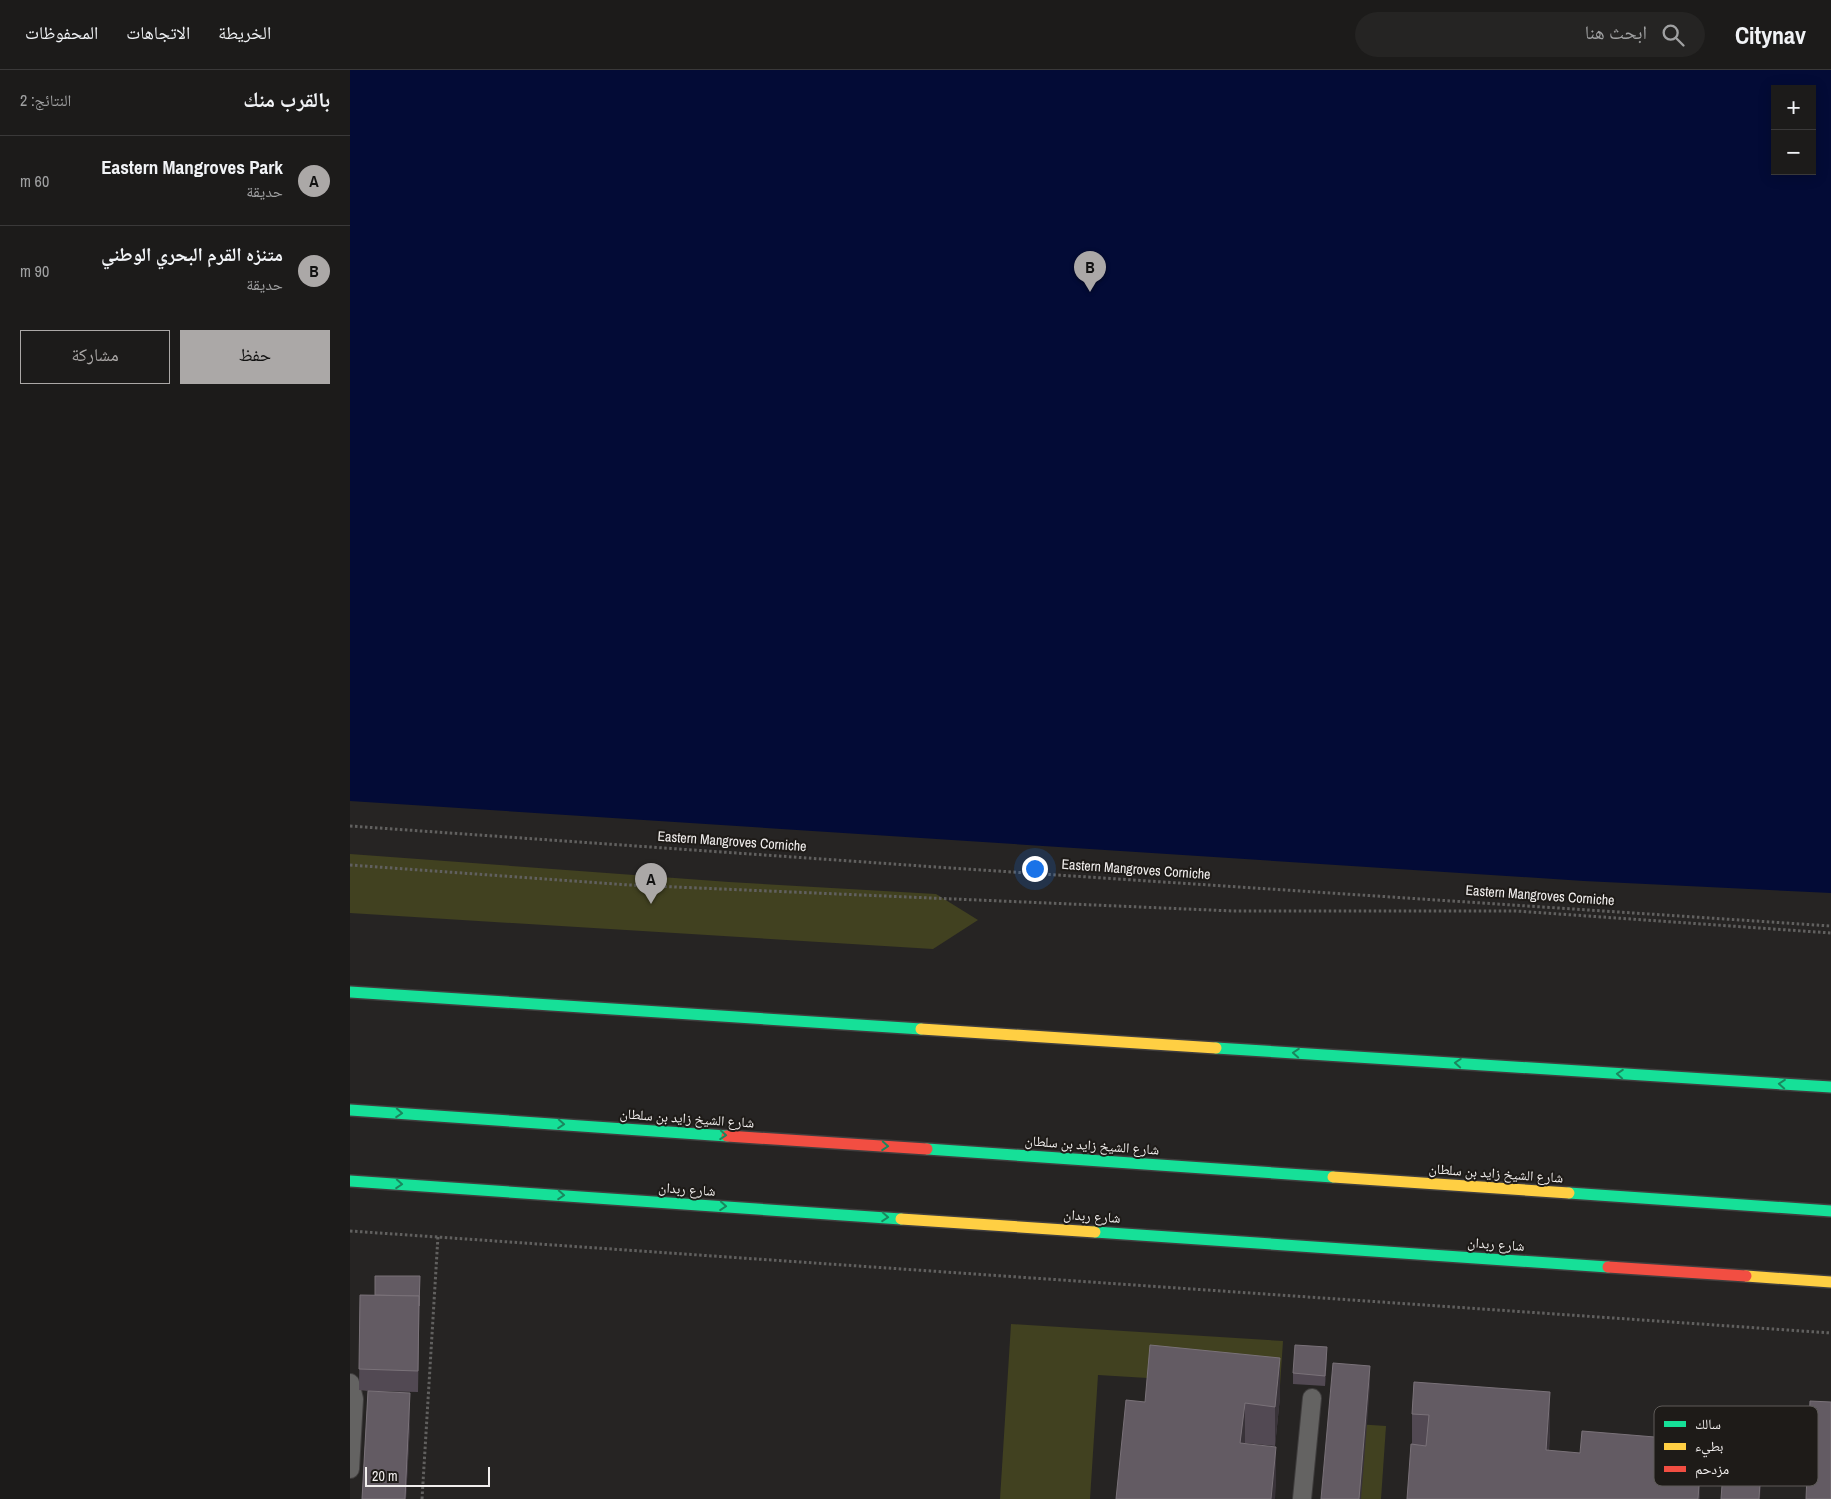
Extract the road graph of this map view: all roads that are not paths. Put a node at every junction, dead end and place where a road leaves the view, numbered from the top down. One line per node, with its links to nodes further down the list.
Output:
1 (350, 992): 2 (main road, one-way to 1)
2 (1831, 1087)
3 (350, 1110): 5 (main road, شارع الشيخ زايد بن سلطان, one-way to 5)
4 (350, 1180): 6 (main road, شارع ربدان, one-way to 6)
5 (1831, 1211)
6 (1831, 1282)
7 (350, 1383): 9 (lane)
8 (1312, 1398): 10 (lane)
9 (350, 1469)
10 (1302, 1499)

